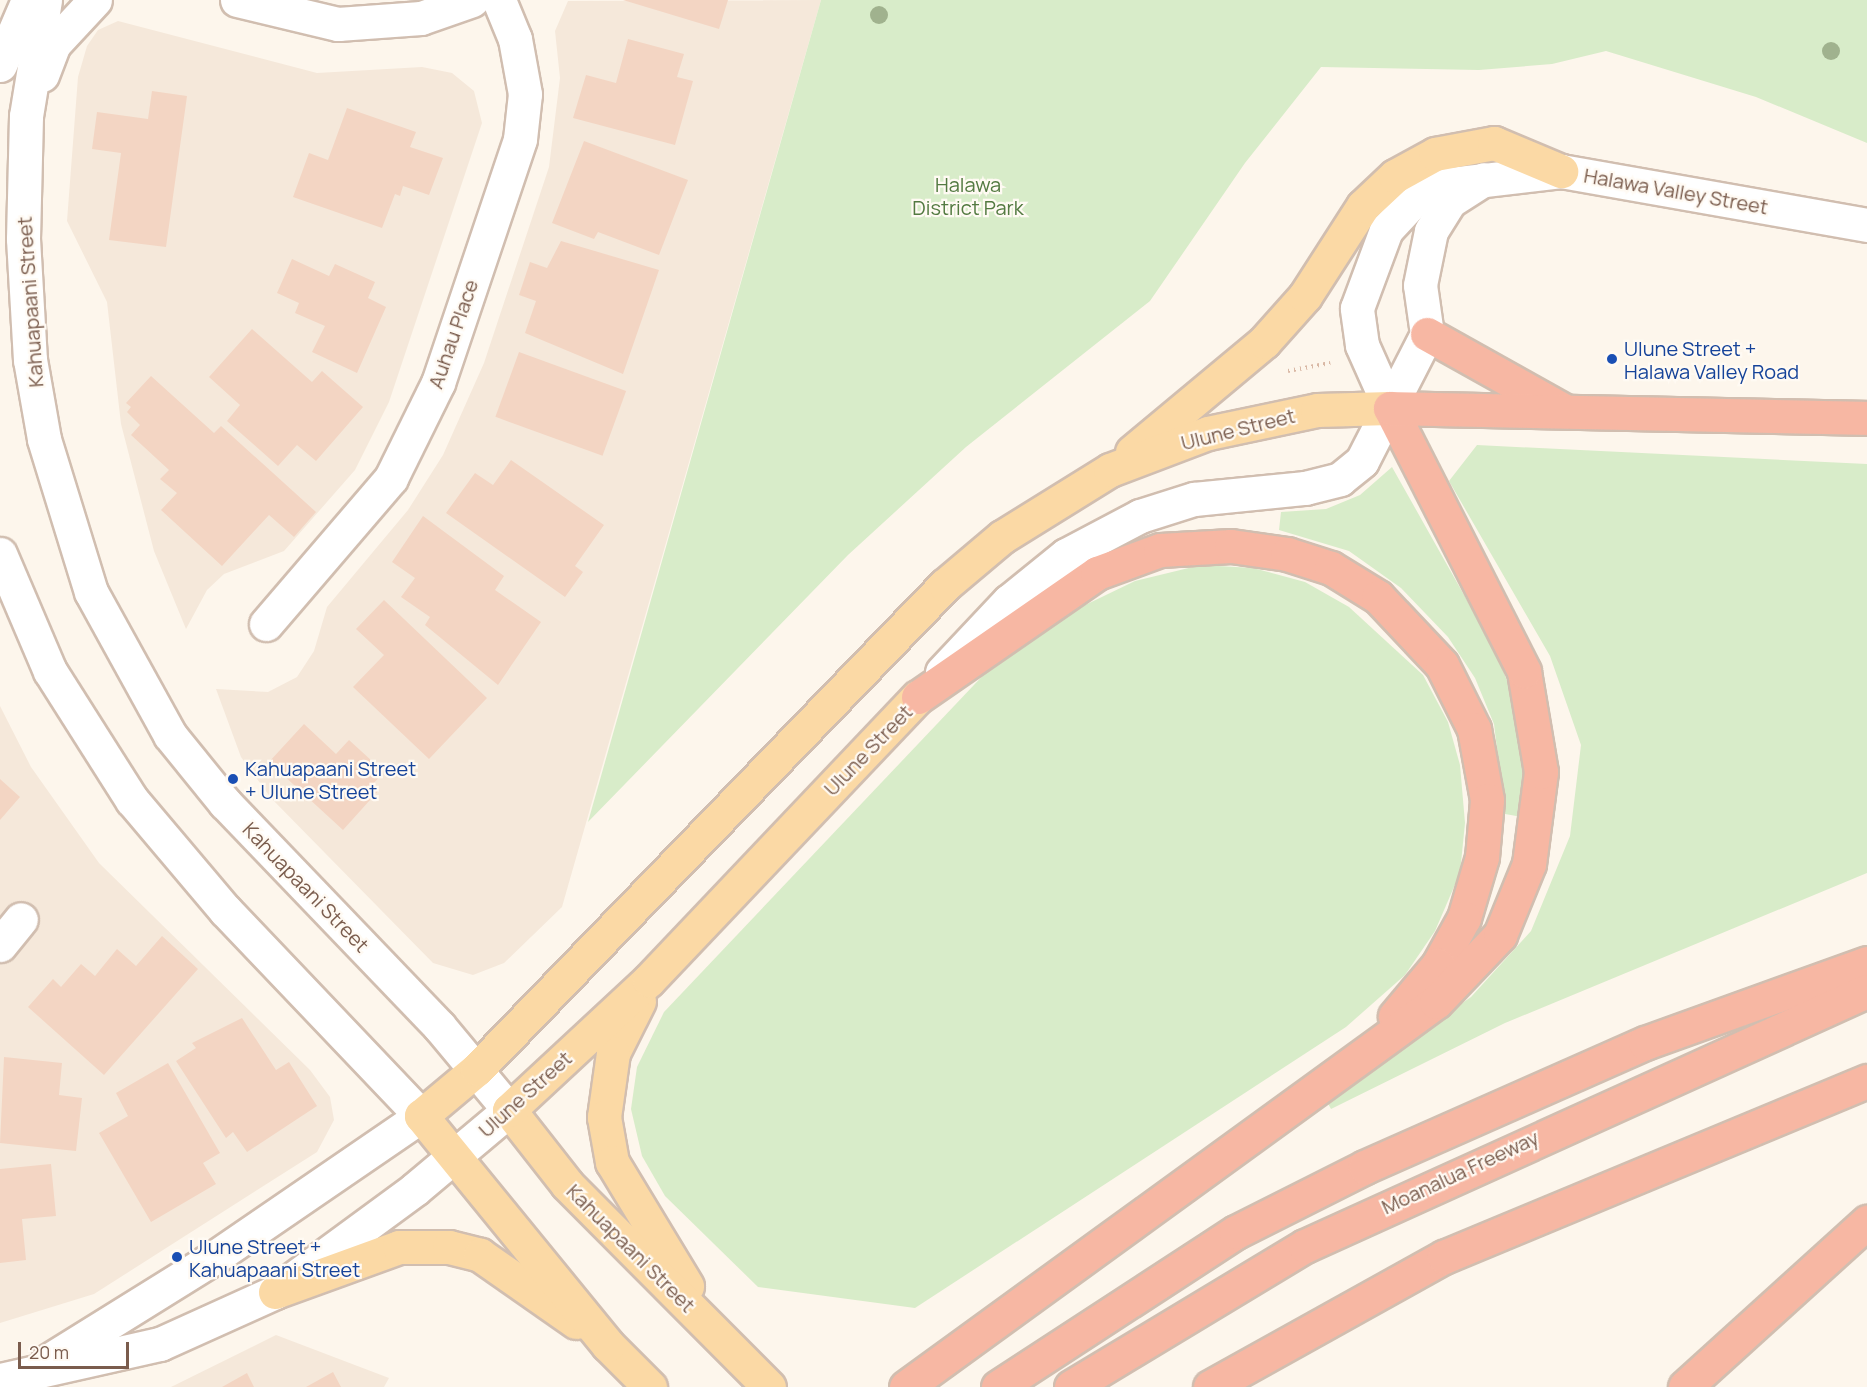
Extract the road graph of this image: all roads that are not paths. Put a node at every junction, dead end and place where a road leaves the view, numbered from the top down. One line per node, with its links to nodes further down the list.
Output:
1 (28, 0): 7 (street)
2 (45, 0): 8 (street, Kahuapaani Street)
3 (94, 0): 8 (street)
4 (237, 0): 5 (street)
5 (472, 0)
6 (499, 0): 18 (street, Auhau Place)
7 (0, 65)
8 (26, 116): 25 (street, Kahuapaani Street)
9 (1561, 171): 10 (street, Halawa Valley Street); 11 (street, Halawa Valley Street); 16 (main road)
10 (1484, 179): 12 (street, Halawa Valley Street); 13 (street, Halawa Valley Street)
11 (1867, 225)
12 (1427, 334): 13 (street); 14 (highway)
13 (1390, 408): 14 (highway); 16 (main road, Ulune Street); 19 (street, Ulune Street); 27 (highway)
14 (1563, 410): 15 (highway)
15 (1867, 418)
16 (1110, 470): 25 (main road, Ulune Street)
17 (0, 554): 29 (street)
18 (266, 624)
19 (918, 697): 23 (main road, Ulune Street); 27 (highway)
20 (21, 919): 21 (street)
21 (0, 945)
22 (1867, 963): 40 (highway)
23 (650, 980): 28 (main road, Ulune Street); 34 (main road)
24 (1867, 991): 41 (highway, Moanalua Freeway)
25 (477, 1069): 28 (street, Kahuapaani Street); 29 (main road, Ulune Street)
26 (1867, 1081): 30 (highway)
27 (1323, 1086): 39 (highway)
28 (509, 1110): 31 (street, Ulune Street); 34 (main road, Kahuapaani Street)
29 (421, 1116): 31 (main road); 36 (street, Ulune Street)
30 (1750, 1127): 42 (highway); 43 (highway)
31 (456, 1156): 33 (street, Ulune Street); 35 (main road)
32 (1867, 1222): 44 (highway)
33 (274, 1292): 35 (main road); 36 (street, Ulune Street)
34 (715, 1331): 38 (main road, Kahuapaani Street)
35 (608, 1345): 37 (main road)
36 (13, 1377)
37 (650, 1387)
38 (769, 1387)
39 (906, 1387)
40 (998, 1387)
41 (1071, 1387)
42 (1210, 1387)
43 (1254, 1387)
44 (1685, 1387)

